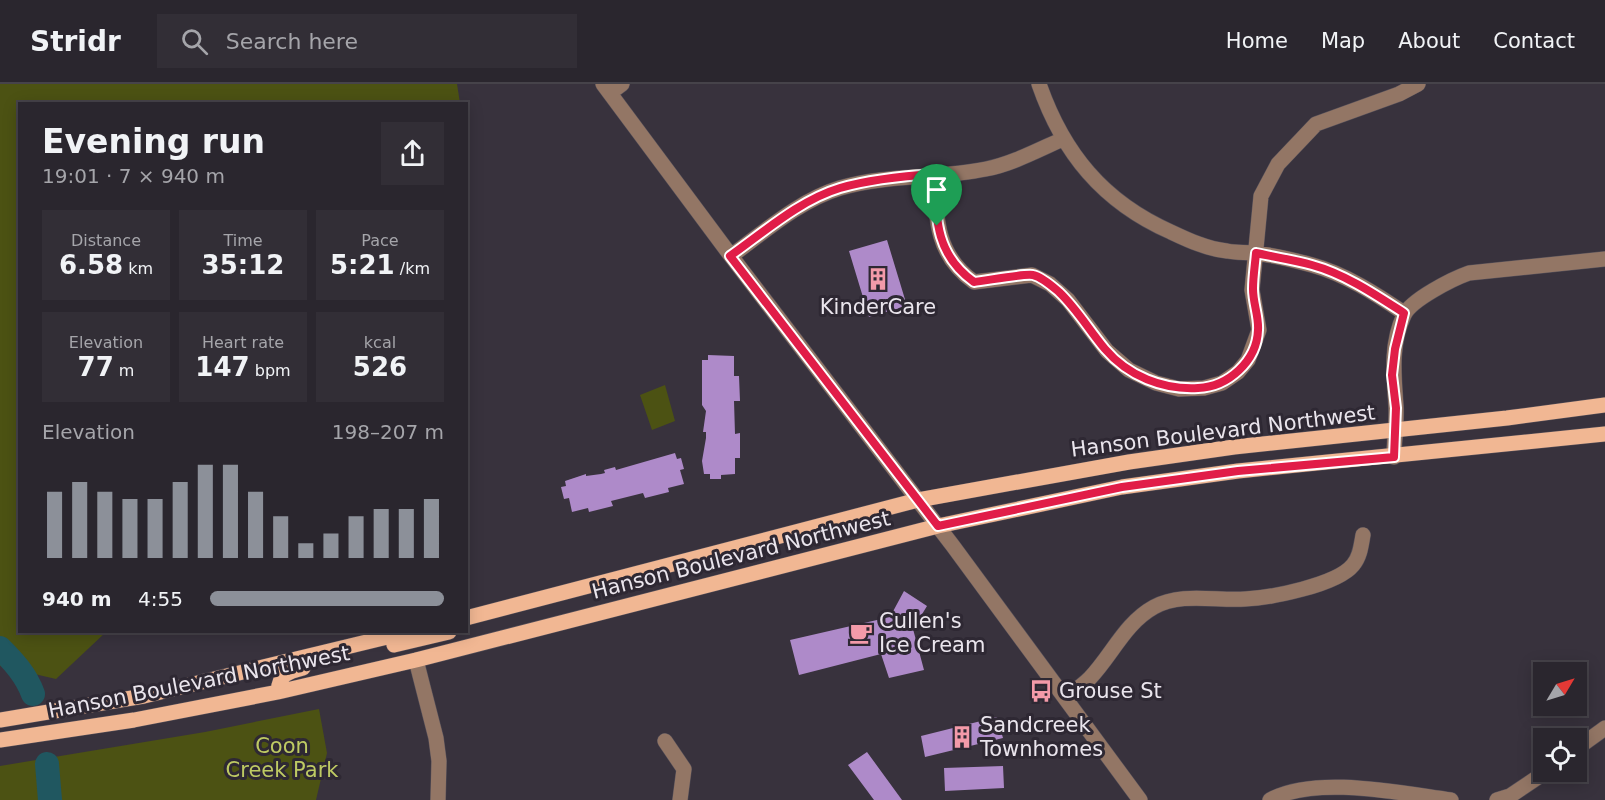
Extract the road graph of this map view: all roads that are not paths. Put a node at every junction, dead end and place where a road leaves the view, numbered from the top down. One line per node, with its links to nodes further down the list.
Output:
1 (1040, 84): 4 (street)
2 (1418, 84): 6 (street)
3 (612, 87): 7 (street)
4 (1063, 139): 5 (street); 6 (street)
5 (935, 174): 6 (street); 7 (street)
6 (1256, 253): 9 (street)
7 (730, 256): 14 (street)
8 (1605, 259): 9 (street)
9 (1404, 313): 11 (street)
10 (1605, 405): 11 (main road, Hanson Boulevard Northwest)
11 (1394, 430): 13 (street); 14 (main road, Hanson Boulevard Northwest)
12 (1605, 434): 13 (main road, Hanson Boulevard Northwest)
13 (1394, 457): 15 (main road, Hanson Boulevard Northwest)
14 (918, 500): 15 (street); 17 (main road, Hanson Boulevard Northwest)
15 (938, 526): 22 (main road, Hanson Boulevard Northwest); 24 (street)
16 (1363, 535): 24 (street)
17 (555, 596): 18 (main road, Hanson Boulevard Northwest); 19 (main road)
18 (468, 618)
19 (468, 627)
20 (404, 633): 25 (main road, Hanson Boulevard Northwest)
21 (445, 633): 23 (main road)
22 (416, 660): 23 (main road, Hanson Boulevard Northwest); 31 (street)
23 (278, 692): 27 (main road, Hanson Boulevard Northwest)
24 (1065, 698): 33 (street)
25 (0, 720)
26 (1605, 728): 29 (street)
27 (0, 740)
28 (665, 741): 32 (street)
29 (1587, 741)
30 (1533, 780): 36 (street)
31 (438, 800)
32 (680, 800)
33 (1140, 800)
34 (1269, 800): 35 (street)
35 (1451, 800)
36 (1497, 800)

